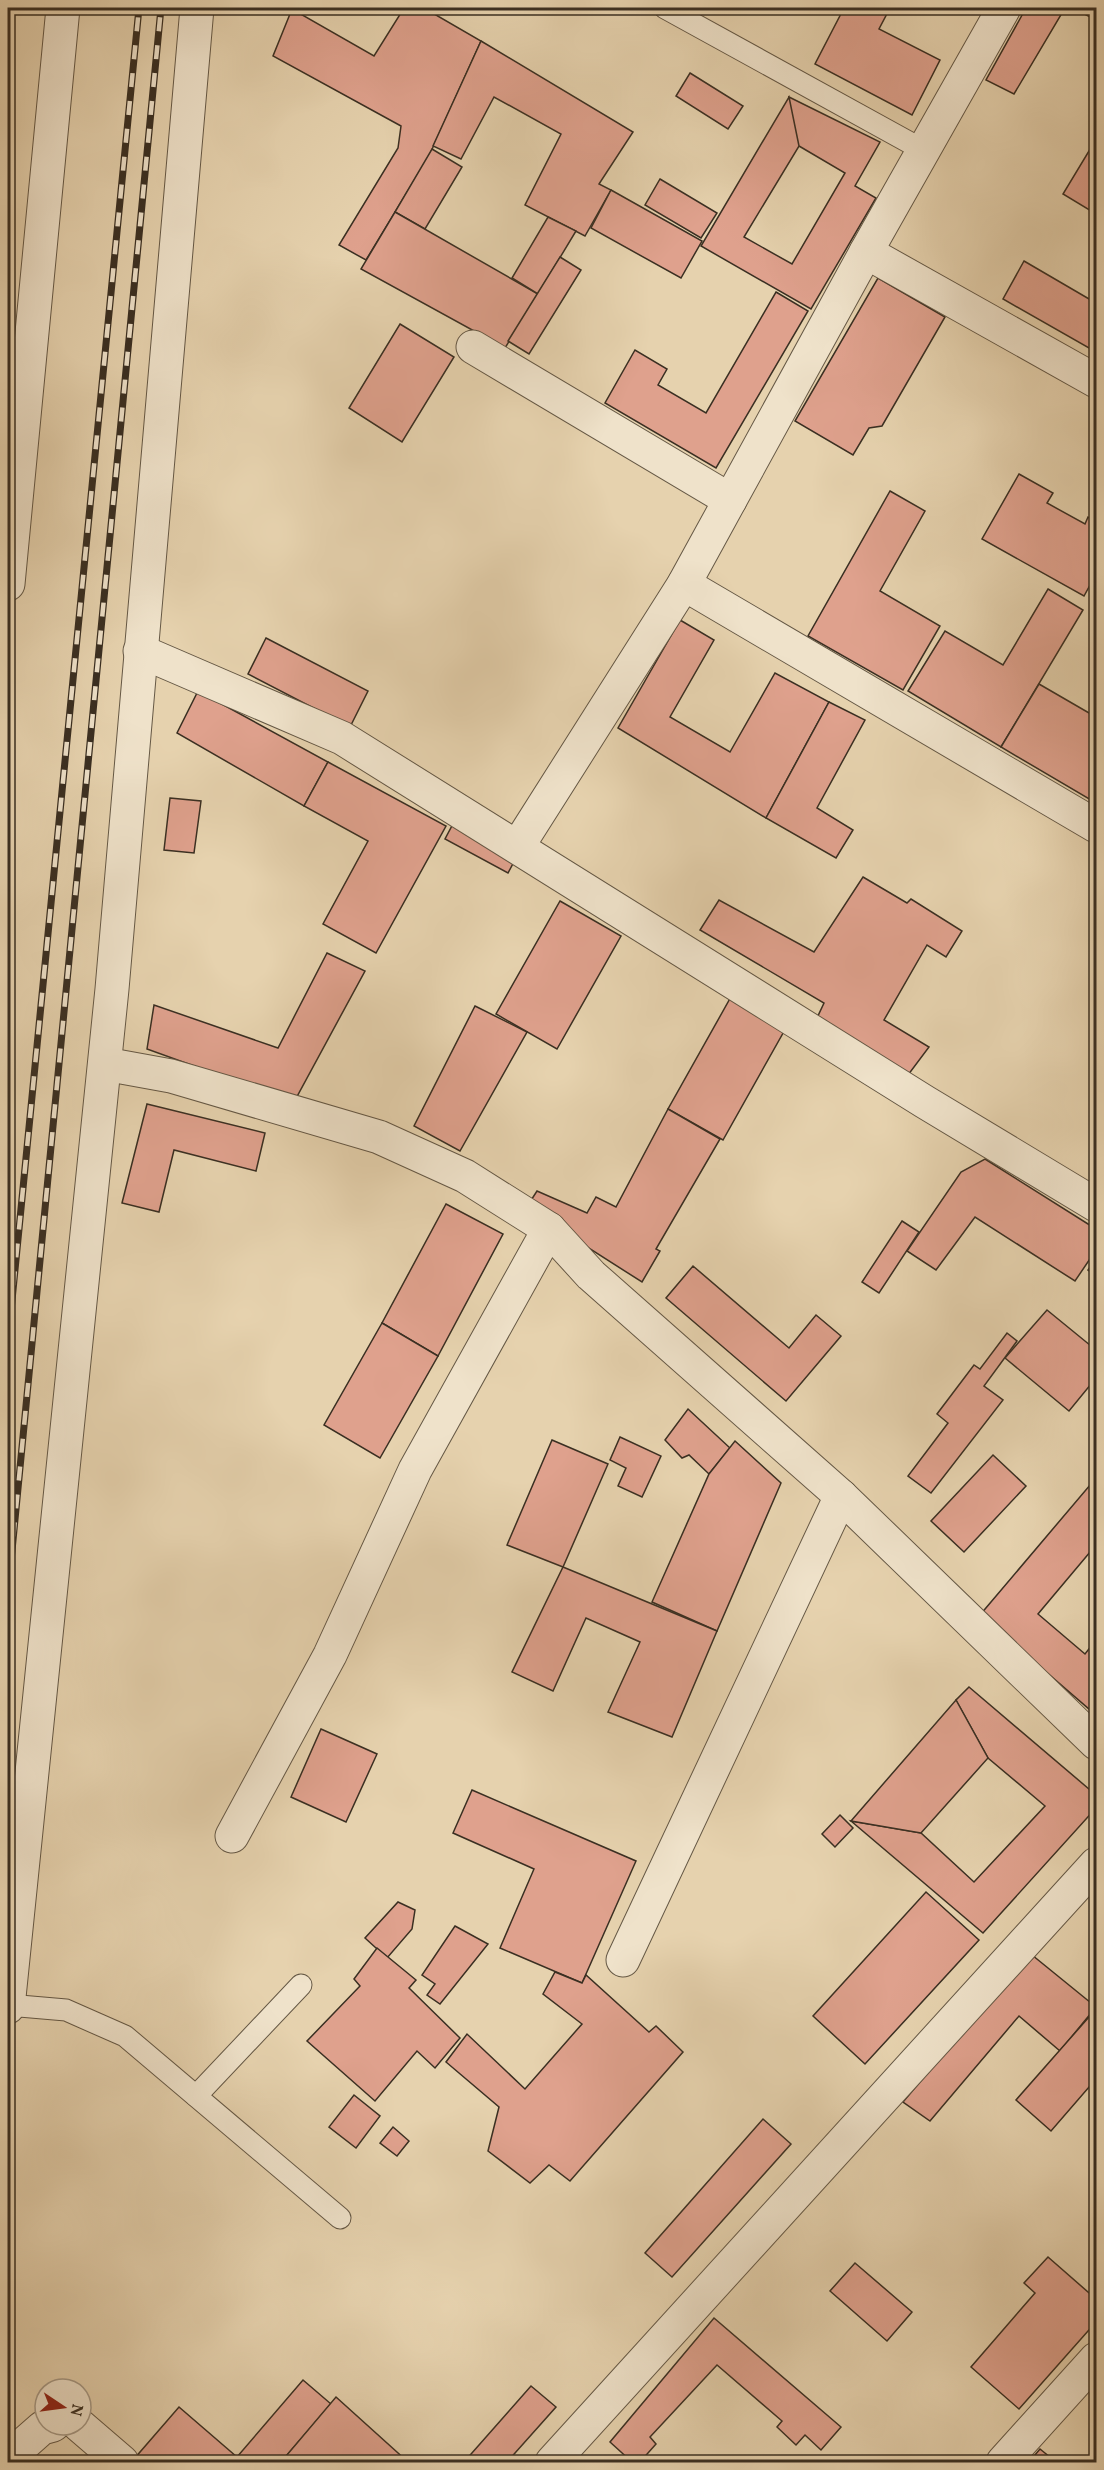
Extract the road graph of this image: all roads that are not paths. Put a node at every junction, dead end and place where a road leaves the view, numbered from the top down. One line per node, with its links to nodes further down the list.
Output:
1 (63, 8): 10 (street)
2 (197, 8): 12 (street)
3 (665, 8): 5 (lane)
4 (1004, 8): 5 (street)
5 (923, 150): 6 (street)
6 (866, 252): 8 (street); 9 (street)
7 (473, 347): 9 (street)
8 (1096, 381)
9 (729, 500): 11 (street)
10 (8, 584)
11 (684, 584): 13 (street); 14 (street)
12 (140, 651): 14 (street); 15 (street)
13 (1096, 826)
14 (518, 846): 16 (street)
15 (105, 1064): 17 (street); 24 (street)
16 (1096, 1205)
17 (549, 1229): 18 (street); 20 (street)
18 (841, 1496): 19 (street); 22 (street)
19 (1096, 1743)
20 (232, 1836)
21 (1096, 1864): 32 (street)
22 (623, 1960)
23 (301, 1985): 25 (lane)
24 (8, 2006): 25 (lane)
25 (196, 2096): 26 (lane)
26 (340, 2218)
27 (1096, 2359): 33 (street)
28 (33, 2436): 30 (street)
29 (93, 2437): 31 (street)
30 (8, 2458)
31 (122, 2463)
32 (552, 2463)
33 (1003, 2463)

